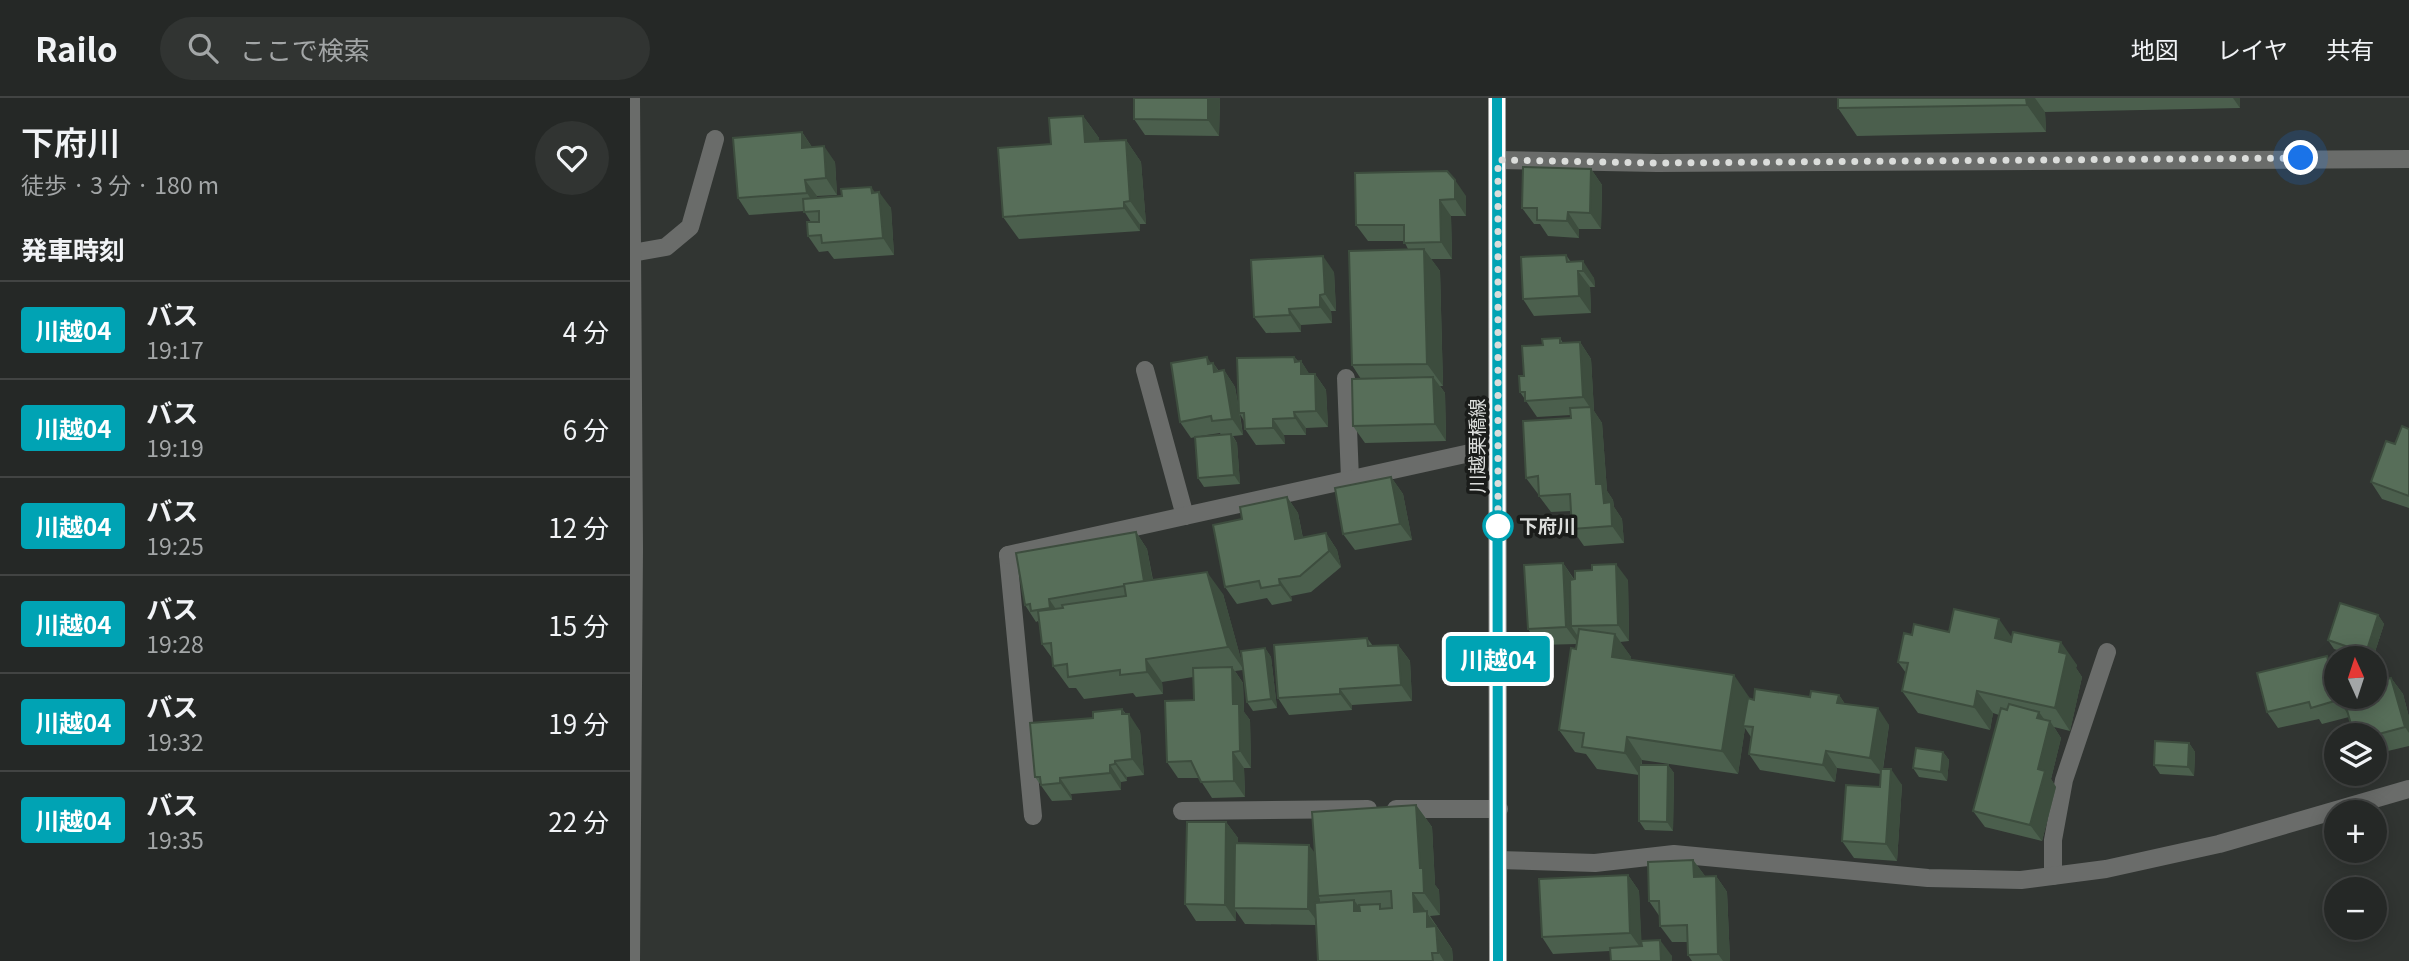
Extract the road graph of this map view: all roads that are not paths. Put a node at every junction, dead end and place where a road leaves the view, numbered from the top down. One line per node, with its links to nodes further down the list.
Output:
1 (631, 98): 6 (street)
2 (1497, 98): 5 (main road, 川越栗橋線)
3 (715, 139): 6 (street)
4 (2409, 159): 5 (street)
5 (1498, 160): 9 (main road, 川越栗橋線)
6 (632, 253): 12 (street)
7 (1145, 370): 11 (street)
8 (1346, 378): 10 (street)
9 (1497, 447): 10 (street); 15 (main road, 川越栗橋線)
10 (1350, 479): 11 (street)
11 (1185, 516): 17 (street)
12 (632, 549): 20 (street)
13 (2107, 652): 19 (street)
14 (2409, 789): 19 (street)
15 (1499, 809): 16 (street); 18 (main road, 川越栗橋線)
16 (1182, 811)
17 (1033, 816)
18 (1498, 860): 19 (street); 21 (main road, 川越栗橋線)
19 (2053, 876)
20 (631, 961)
21 (1498, 961)

